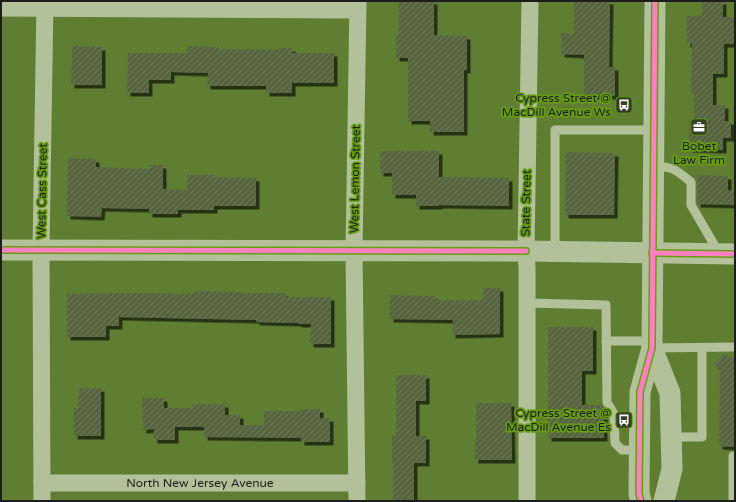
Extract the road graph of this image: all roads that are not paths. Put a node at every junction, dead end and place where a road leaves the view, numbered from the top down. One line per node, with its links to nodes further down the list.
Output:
1 (530, 1): 11 (street, State Street)
2 (655, 1): 6 (street)
3 (45, 5): 4 (street); 5 (street); 9 (street, West Cass Street)
4 (358, 5): 10 (street, West Lemon Street)
5 (1, 8)
6 (654, 130): 7 (street); 12 (lane)
7 (653, 166): 13 (street); 14 (lane)
8 (1, 250): 9 (street)
9 (42, 250): 10 (street); 23 (street, West Cass Street)
10 (354, 251): 11 (street); 24 (street, West Lemon Street)
11 (526, 251): 12 (street); 15 (street, State Street)
12 (555, 251): 13 (street)
13 (652, 253): 14 (street); 17 (street)
14 (727, 254)
15 (527, 303): 16 (lane); 27 (street, State Street)
16 (606, 341): 17 (lane); 21 (lane)
17 (652, 344): 18 (lane); 20 (street); 21 (street)
18 (702, 348): 19 (lane); 20 (lane)
19 (735, 348)
20 (671, 437): 29 (street)
21 (639, 450): 28 (street)
22 (733, 456): 30 (lane)
23 (42, 483): 24 (street, North New Jersey Avenue); 25 (street, West Cass Street)
24 (357, 483): 26 (street, West Lemon Street)
25 (42, 501)
26 (357, 501)
27 (527, 501)
28 (641, 501)
29 (664, 501)
30 (733, 501)

